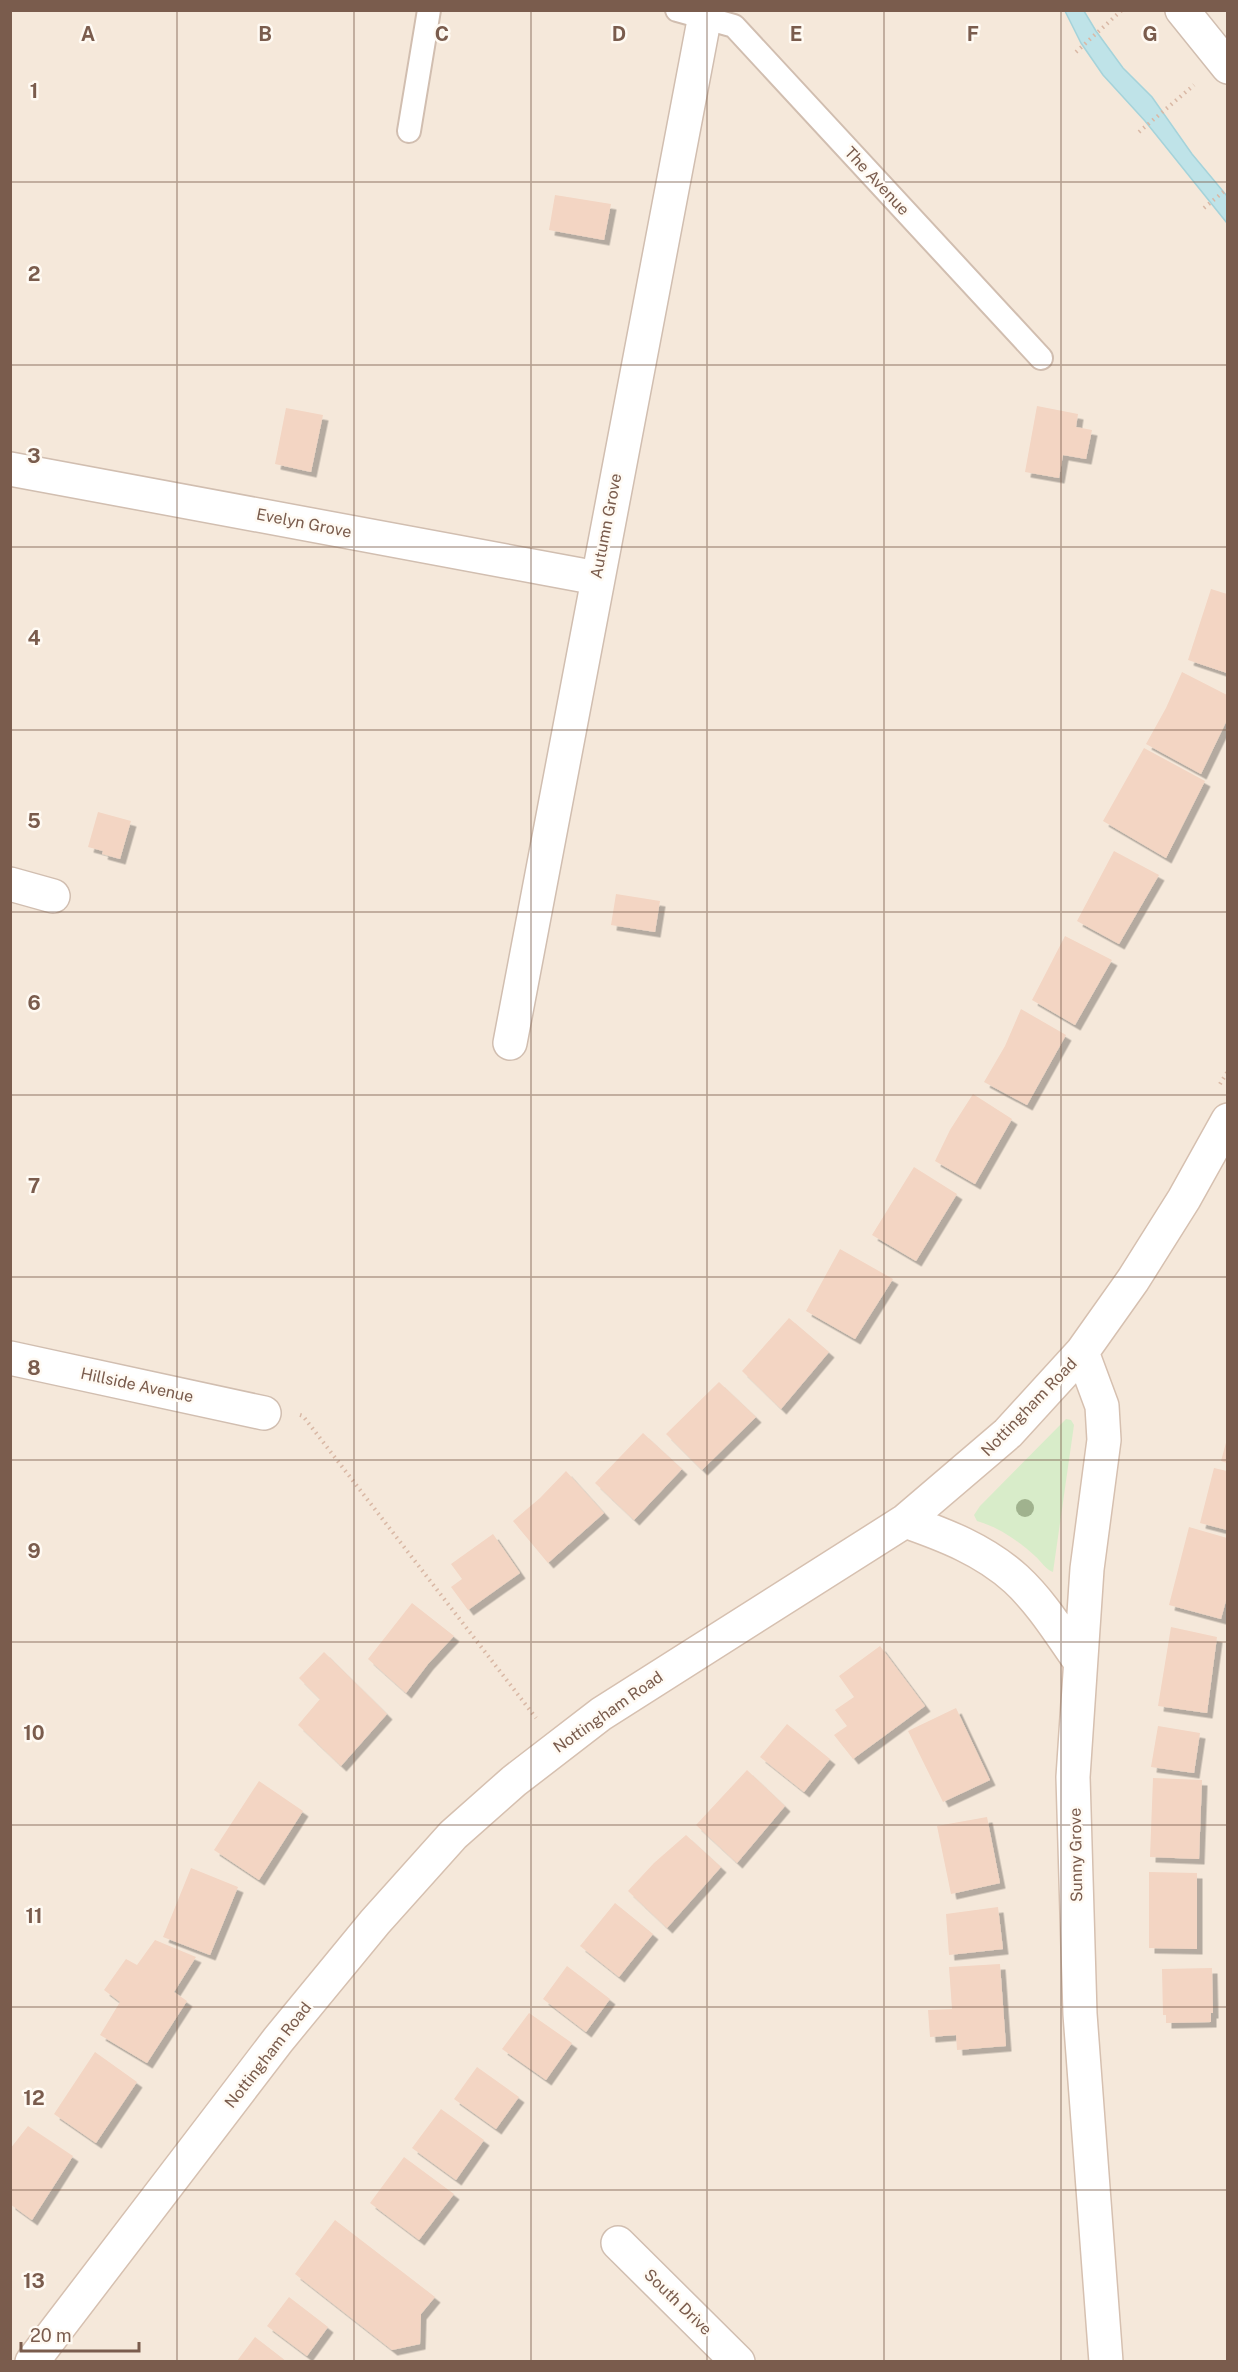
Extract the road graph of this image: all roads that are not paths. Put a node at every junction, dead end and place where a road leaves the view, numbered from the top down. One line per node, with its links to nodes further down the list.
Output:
1 (429, 10): 5 (lane)
2 (1182, 10): 4 (street)
3 (696, 13): 6 (lane, The Avenue); 8 (street, Autumn Grove)
4 (1227, 68)
5 (410, 131)
6 (1041, 358)
7 (10, 469): 8 (street, Evelyn Grove)
8 (597, 578): 11 (street, Autumn Grove)
9 (10, 884): 10 (street)
10 (54, 896)
11 (510, 1043)
12 (1227, 1120): 13 (street, Nottingham Road)
13 (1082, 1352): 16 (street, Nottingham Road); 17 (street, Sunny Grove)
14 (10, 1358): 15 (street, Hillside Avenue)
15 (264, 1413)
16 (905, 1521): 17 (street); 19 (street, Nottingham Road)
17 (1079, 1660): 21 (street, Sunny Grove)
18 (618, 2243): 20 (street, South Drive)
19 (32, 2361)
20 (738, 2361)
21 (1106, 2361)

